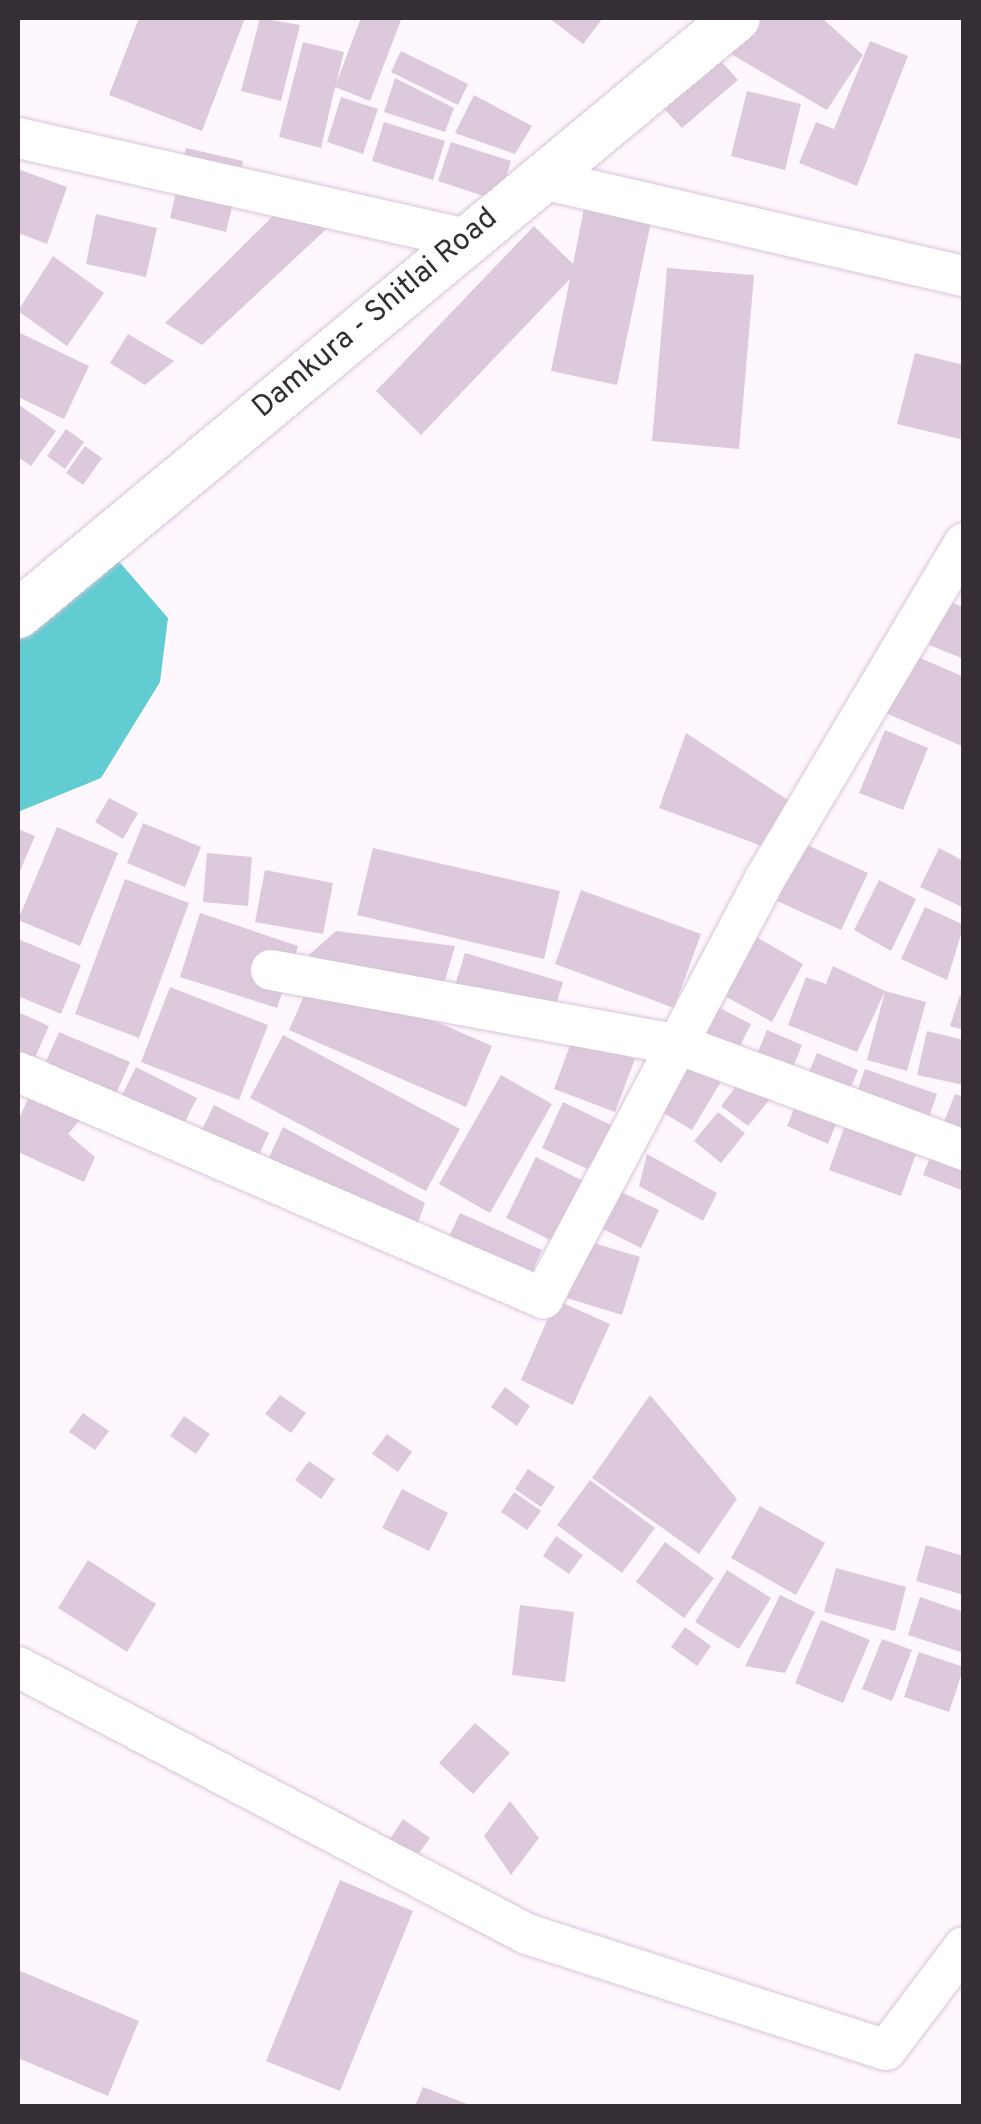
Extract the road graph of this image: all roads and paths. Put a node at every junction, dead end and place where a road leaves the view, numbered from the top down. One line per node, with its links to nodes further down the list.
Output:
1 (736, 18): 3 (street, Damkura - Shitlai Road)
2 (18, 138): 4 (street)
3 (538, 178): 4 (street, Damkura - Shitlai Road); 5 (street)
4 (465, 239): 7 (street, Damkura - Shitlai Road)
5 (964, 276)
6 (964, 543): 9 (street)
7 (18, 614)
8 (272, 970): 9 (street)
9 (680, 1045): 10 (street); 11 (street)
10 (18, 1072)
11 (964, 1150)
12 (18, 1667): 13 (street)
13 (964, 1946)

